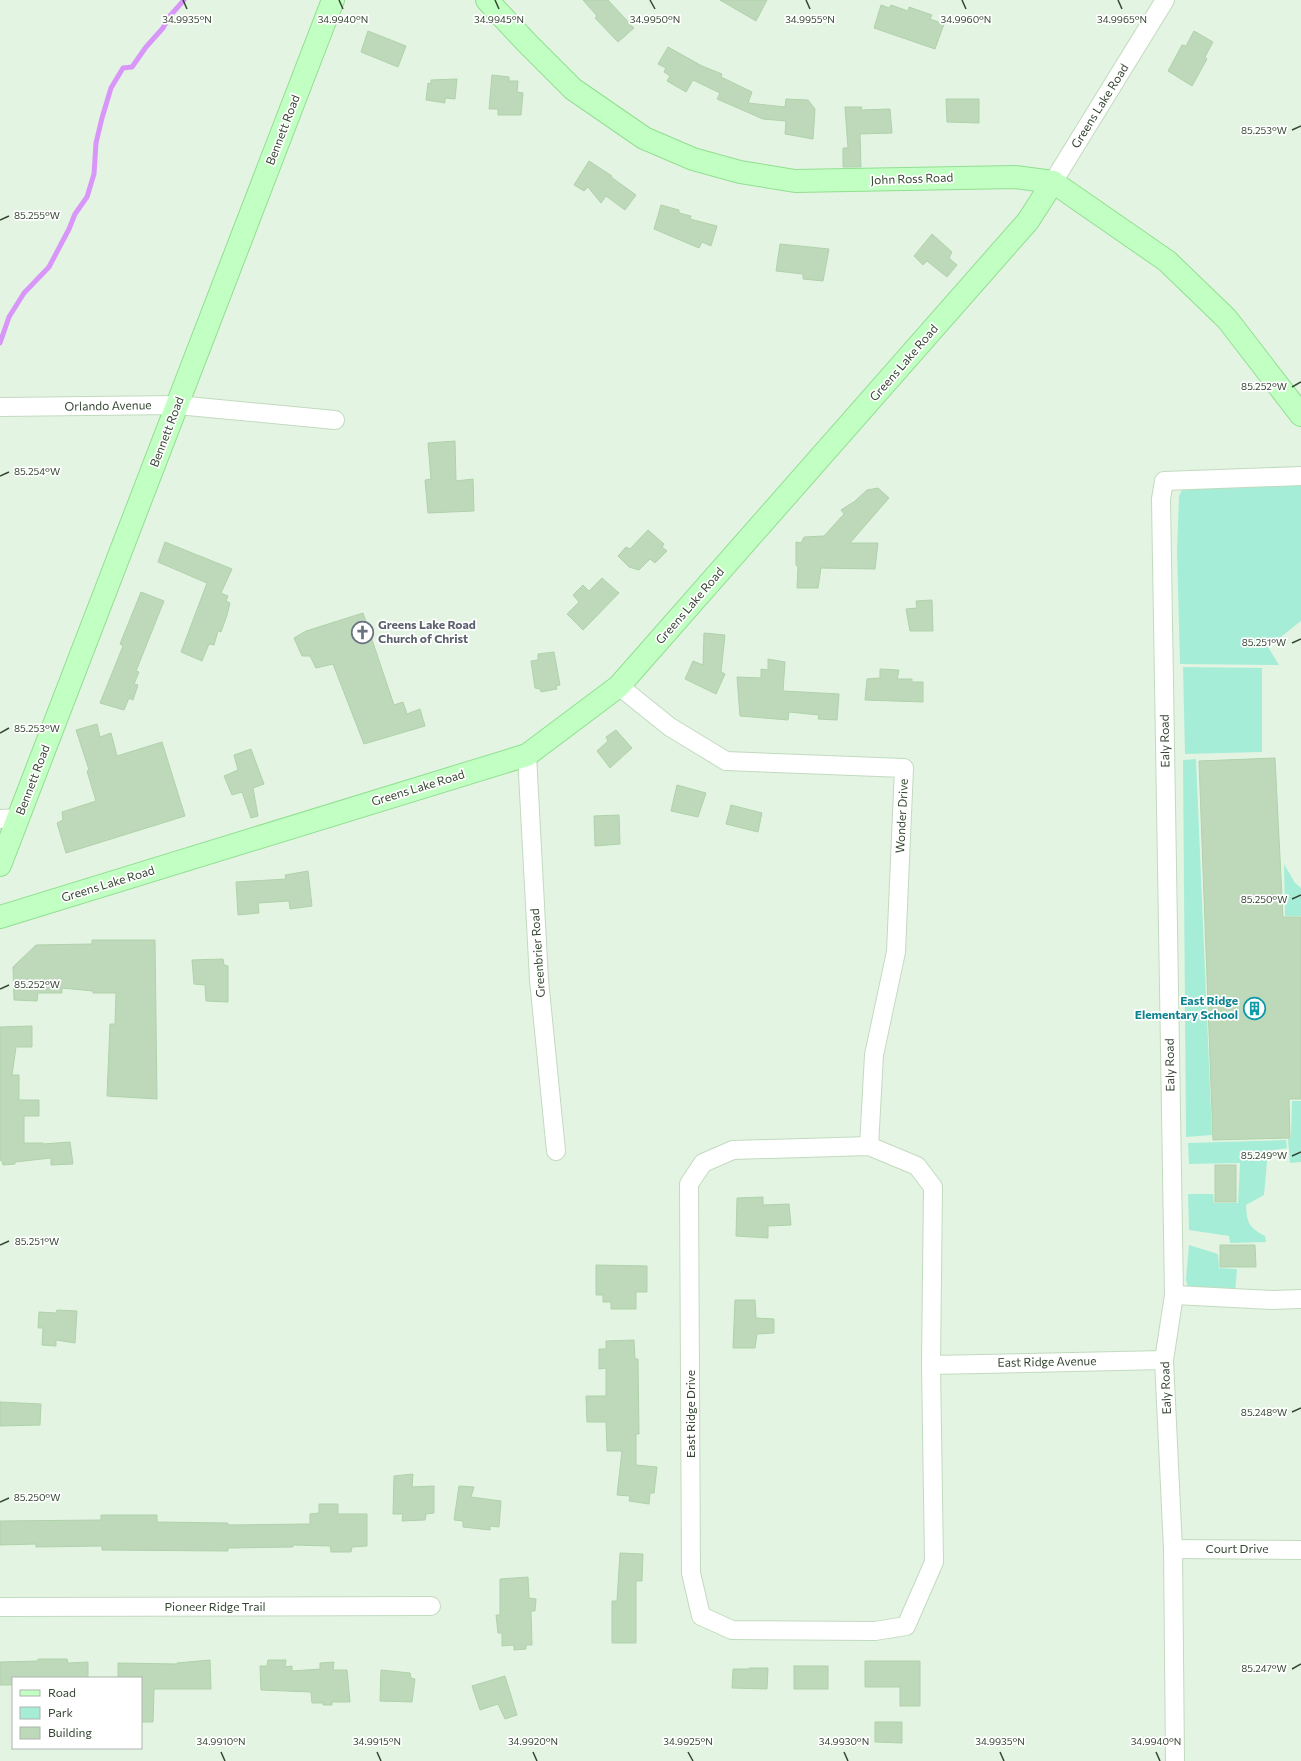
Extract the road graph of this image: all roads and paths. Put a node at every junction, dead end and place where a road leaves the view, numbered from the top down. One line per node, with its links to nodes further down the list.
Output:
1 (333, 0): 5 (street, Bennett Road)
2 (488, 0): 4 (street, John Ross Road)
3 (1165, 0): 4 (street, Greens Lake Road)
4 (1053, 182): 7 (street, John Ross Road); 10 (street, Greens Lake Road)
5 (177, 405): 6 (street, Orlando Avenue); 8 (street, Orlando Avenue); 12 (street, Bennett Road)
6 (0, 407)
7 (1301, 415)
8 (335, 420)
9 (1301, 476): 17 (street, Ealy Road)
10 (620, 686): 11 (street, Greens Lake Road); 15 (street, Wonder Drive)
11 (527, 755): 14 (street, Greens Lake Road); 16 (street, Greenbrier Road)
12 (9, 818): 13 (street, Bennett Road)
13 (0, 865)
14 (0, 917)
15 (869, 1146): 20 (street, East Ridge Drive); 20 (street, East Ridge Drive)
16 (556, 1152)
17 (1174, 1295): 18 (street); 19 (street, Ealy Road)
18 (1301, 1299)
19 (1164, 1360): 20 (street, East Ridge Avenue); 21 (street, Ealy Road)
20 (931, 1365)
21 (1173, 1549): 22 (street, Court Drive); 25 (street, Ealy Road)
22 (1301, 1550)
23 (431, 1606): 24 (street, Pioneer Ridge Trail)
24 (0, 1608)
25 (1175, 1761)

